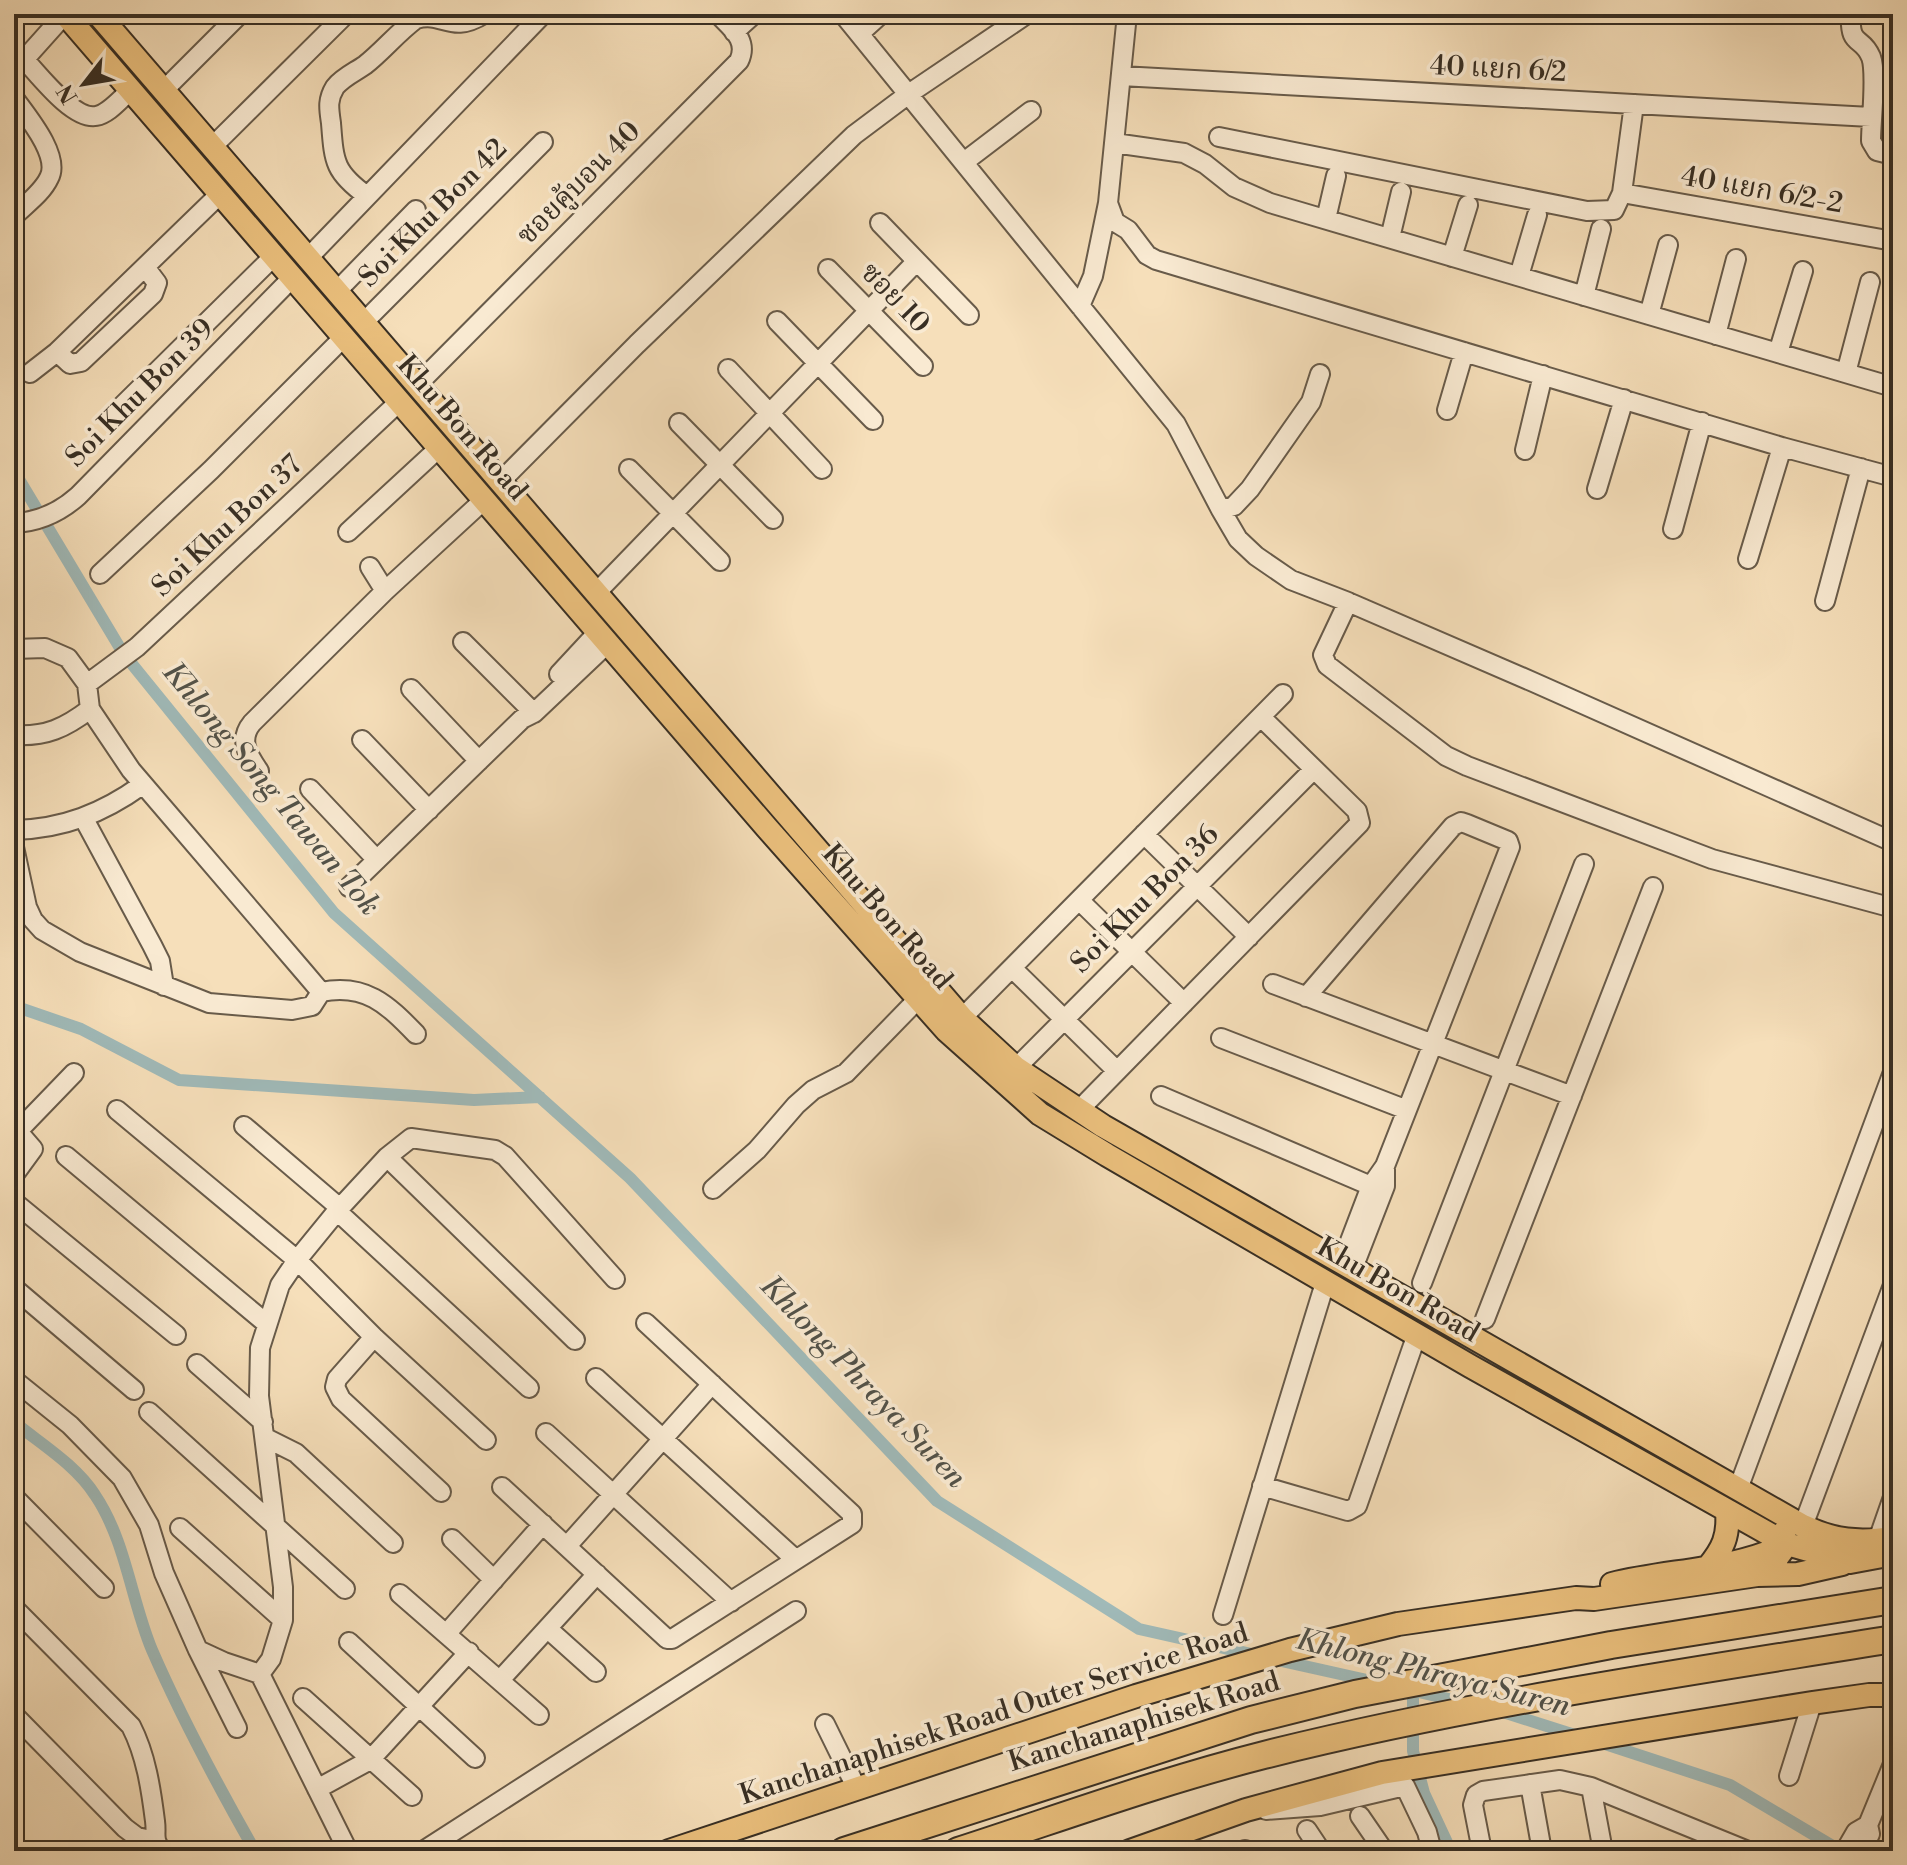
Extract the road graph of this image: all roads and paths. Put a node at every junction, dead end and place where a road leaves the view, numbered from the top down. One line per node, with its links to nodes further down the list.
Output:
1 (65, 14): 16 (street); 18 (main road, Khu Bon Road)
2 (98, 14): 19 (main road, Khu Bon Road)
3 (240, 14): 19 (street)
4 (346, 14): 28 (street)
5 (484, 14): 35 (street)
6 (543, 14): 35 (street)
7 (718, 14): 14 (street)
8 (754, 14): 14 (street)
9 (843, 14): 15 (street)
10 (881, 14): 15 (street)
11 (1027, 14): 20 (street)
12 (1127, 14): 17 (street)
13 (1851, 14): 24 (street)
14 (734, 32): 76 (street, ซอยคู้บอน 40)
15 (860, 33): 20 (street)
16 (19, 65): 18 (street)
17 (1121, 76): 22 (street, 40 แยก 6/2); 27 (street)
18 (131, 90): 34 (main road, Khu Bon Road)
19 (163, 91): 28 (main road, Khu Bon Road)
20 (910, 93): 30 (street); 94 (street)
21 (14, 98): 40 (street)
22 (1634, 104): 24 (street, 40 แยก 6/2); 33 (street)
23 (1031, 111): 30 (street)
24 (1871, 117): 29 (street)
25 (1219, 137): 33 (street)
26 (543, 142): 64 (street, Soi Khu Bon 42)
27 (1114, 143): 36 (street); 41 (street)
28 (212, 147): 49 (main road, Khu Bon Road)
29 (1893, 155)
30 (964, 162): 59 (street)
31 (1336, 176): 41 (street)
32 (1401, 192): 44 (street)
33 (1622, 193): 45 (street, 40 แยก 6/2-2)
34 (220, 194): 47 (main road, Khu Bon Road); 72 (street)
35 (367, 196): 49 (street)
36 (1108, 203): 59 (street); 67 (street)
37 (1468, 205): 48 (street)
38 (416, 210): 57 (street)
39 (1537, 215): 54 (street)
40 (14, 216)
41 (1326, 219): 44 (street)
42 (880, 223): 51 (street)
43 (1601, 229): 58 (street)
44 (1390, 238): 48 (street)
45 (1893, 241)
46 (1668, 245): 62 (street)
47 (274, 256): 55 (main road, Khu Bon Road); 81 (street)
48 (1452, 257): 54 (street)
49 (307, 259): 57 (main road, Khu Bon Road)
50 (1736, 259): 65 (street)
51 (916, 262): 60 (street); 61 (street)
52 (828, 269): 60 (street, ซอย 10)
53 (1803, 271): 68 (street)
54 (1519, 276): 58 (street)
55 (292, 278): 66 (main road, Khu Bon Road); 100 (street, Soi Khu Bon 39)
56 (1870, 282): 73 (street)
57 (336, 292): 64 (main road, Khu Bon Road)
58 (1584, 296): 62 (street)
59 (1080, 306): 97 (street)
60 (869, 311): 69 (street); 70 (street, ซอย 10)
61 (969, 315)
62 (1649, 315): 65 (street)
63 (777, 321): 69 (street)
64 (363, 323): 76 (main road, Khu Bon Road)
65 (1716, 335): 68 (street)
66 (344, 337): 79 (main road, Khu Bon Road); 106 (street)
67 (1464, 352): 75 (street); 80 (street)
68 (1778, 353): 73 (street)
69 (817, 364): 82 (street); 83 (street)
70 (923, 366)
71 (728, 369): 82 (street)
72 (30, 373)
73 (1846, 373): 77 (street)
74 (1320, 374): 97 (street)
75 (1543, 375): 78 (street); 88 (street)
76 (417, 385): 94 (main road, Khu Bon Road)
77 (1893, 387)
78 (1624, 399): 84 (street); 95 (street)
79 (399, 402): 87 (main road, Khu Bon Road); 114 (street, Soi Khu Bon 37)
80 (1447, 410)
81 (116, 412)
82 (769, 413): 89 (street); 92 (street)
83 (873, 420)
84 (1702, 422): 86 (street); 101 (street)
85 (679, 423): 89 (street)
86 (1782, 447): 90 (street); 103 (street)
87 (439, 448): 96 (main road, Khu Bon Road); 102 (street)
88 (1525, 450)
89 (720, 464): 98 (street); 99 (street)
90 (1861, 468): 93 (street); 109 (street)
91 (629, 469): 98 (street)
92 (822, 469)
93 (1893, 477)
94 (500, 482): 108 (main road, Khu Bon Road)
95 (1597, 489)
96 (484, 500): 107 (street); 111 (main road, Khu Bon Road)
97 (1221, 510): 110 (street)
98 (672, 514): 104 (street); 108 (street)
99 (773, 519)
100 (20, 523)
101 (1673, 529)
102 (348, 532)
103 (1748, 559)
104 (720, 561)
105 (370, 567): 107 (street)
106 (100, 574)
107 (385, 591): 124 (street)
108 (596, 593): 135 (main road, Khu Bon Road)
109 (1825, 601)
110 (1348, 602): 131 (street); 140 (street)
111 (603, 638): 118 (street); 135 (main road, Khu Bon Road)
112 (463, 642): 118 (street)
113 (14, 649): 114 (street)
114 (87, 684): 117 (street)
115 (411, 689): 122 (street)
116 (1283, 694): 119 (street)
117 (90, 709): 120 (street); 125 (street)
118 (528, 713): 122 (street)
119 (1261, 717): 123 (street); 130 (street)
120 (14, 735)
121 (362, 740): 127 (street)
122 (479, 761): 127 (street)
123 (1314, 769): 137 (street, Soi Khu Bon 36); 141 (street)
124 (259, 771)
125 (142, 785): 128 (street); 146 (street)
126 (310, 789): 133 (street)
127 (429, 810): 133 (street)
128 (84, 819): 129 (street); 145 (street)
129 (14, 830)
130 (1144, 834): 137 (street); 139 (street)
131 (1893, 842)
132 (14, 847): 145 (street)
133 (377, 860): 136 (street)
134 (1584, 864): 156 (street)
135 (829, 881): 148 (main road, Khu Bon Road); 150 (main road, Khu Bon Road)
136 (349, 887)
137 (1196, 887): 141 (street); 142 (street, Soi Khu Bon 36)
138 (1653, 887): 161 (street)
139 (1079, 900): 142 (street); 143 (street)
140 (1893, 908)
141 (1249, 937): 149 (street)
142 (1131, 952): 149 (street); 151 (street, Soi Khu Bon 36)
143 (1012, 968): 150 (street); 151 (street)
144 (1273, 984): 147 (street)
145 (164, 986): 146 (street)
146 (321, 992): 152 (street)
147 (1306, 997): 154 (street); 154 (street)
148 (919, 998): 172 (street); 178 (main road, Khu Bon Road)
149 (1184, 1003): 157 (street)
150 (962, 1018): 155 (main road, Khu Bon Road)
151 (1064, 1020): 155 (street, Soi Khu Bon 36); 157 (street)
152 (416, 1034)
153 (1221, 1038): 164 (street)
154 (1433, 1043): 156 (street); 164 (street)
155 (1016, 1068): 163 (main road, Khu Bon Road)
156 (1505, 1070): 161 (street); 179 (street)
157 (1117, 1071): 163 (street)
158 (1893, 1072): 202 (street)
159 (74, 1073): 166 (street)
160 (1161, 1096): 171 (street)
161 (1572, 1096): 182 (street)
162 (117, 1110): 175 (street)
163 (1079, 1110): 176 (main road, Khu Bon Road)
164 (1407, 1110): 169 (street)
165 (244, 1126): 174 (street)
166 (16, 1129): 170 (street)
167 (66, 1156): 184 (street)
168 (387, 1157): 174 (street); 177 (street); 188 (street)
169 (1385, 1166): 171 (street); 176 (street)
170 (14, 1175)
171 (1371, 1186): 176 (street)
172 (713, 1189)
173 (14, 1202): 186 (street)
174 (338, 1210): 175 (street); 193 (street)
175 (297, 1260): 184 (street); 187 (street)
176 (1348, 1265): 202 (main road, Khu Bon Road)
177 (615, 1279)
178 (1325, 1283): 185 (main road, Khu Bon Road); 200 (street)
179 (1422, 1283)
180 (1893, 1285): 214 (street)
181 (14, 1288): 194 (street)
182 (1485, 1319)
183 (646, 1323): 192 (street)
184 (267, 1324): 196 (street)
185 (1417, 1334): 200 (street); 209 (main road, Khu Bon Road)
186 (176, 1335)
187 (374, 1337): 198 (street); 203 (street)
188 (575, 1340)
189 (197, 1364): 196 (street)
190 (596, 1378): 199 (street)
191 (14, 1380): 240 (street)
192 (712, 1384): 199 (street); 220 (street)
193 (529, 1388)
194 (134, 1390)
195 (149, 1412): 210 (street)
196 (264, 1430): 210 (street); 216 (street)
197 (546, 1433): 204 (street)
198 (486, 1440)
199 (662, 1441): 204 (street); 220 (street)
200 (1262, 1486): 234 (street)
201 (502, 1487): 211 (street)
202 (1738, 1489): 207 (main road, Khu Bon Road)
203 (441, 1492)
204 (613, 1495): 219 (street); 231 (street)
205 (14, 1497): 208 (street)
206 (1893, 1497): 218 (street)
207 (1773, 1509): 214 (main road, Khu Bon Road); 217 (main road)
208 (28, 1511): 212 (street); 226 (street)
209 (1727, 1512): 217 (main road, Khu Bon Road); 222 (main road)
210 (274, 1524): 227 (street); 235 (street)
211 (543, 1524): 219 (street); 225 (street)
212 (14, 1525)
213 (180, 1528): 235 (street)
214 (1811, 1530): 217 (main road, Kanchanaphisek Road Outer Service Road); 218 (main road, Khu Bon Road)
215 (452, 1539): 225 (street)
216 (393, 1543)
217 (1787, 1544): 221 (main road, Khu Bon Road); 222 (main road, Kanchanaphisek Road Outer Service Road); 224 (main road)
218 (1888, 1544): 221 (main road, Khu Bon Road)
219 (567, 1546): 223 (street)
220 (795, 1559): 231 (street)
221 (1850, 1562): 224 (main road, Kanchanaphisek Road Outer Service Road)
222 (1708, 1567): 229 (main road, Kanchanaphisek Road Outer Service Road)
223 (597, 1574): 231 (street); 236 (street)
224 (1757, 1575): 229 (main road, Kanchanaphisek Road Outer Service Road)
225 (494, 1580): 237 (street)
226 (104, 1588)
227 (345, 1589)
228 (400, 1594): 237 (street)
229 (1576, 1598): 262 (main road, Kanchanaphisek Road Outer Service Road)
230 (1893, 1600): 273 (highway, Kanchanaphisek Road)
231 (731, 1602)
232 (14, 1608): 268 (street)
233 (796, 1611): 271 (street)
234 (1223, 1615)
235 (283, 1620): 243 (street)
236 (548, 1629): 242 (street); 244 (street)
237 (447, 1633): 241 (street)
238 (1893, 1639): 274 (highway)
239 (349, 1642): 250 (street)
240 (198, 1650): 243 (street); 254 (street)
241 (469, 1652): 244 (street); 250 (street)
242 (596, 1672)
243 (260, 1674): 261 (street)
244 (500, 1680): 252 (street)
245 (1893, 1687): 246 (main road)
246 (1869, 1695): 247 (main road); 249 (main road)
247 (1893, 1695)
248 (303, 1698): 256 (street)
249 (1812, 1703): 258 (street); 264 (main road)
250 (419, 1708): 255 (street); 256 (street)
251 (14, 1715): 268 (street)
252 (539, 1715)
253 (825, 1724): 262 (street)
254 (237, 1728)
255 (475, 1758)
256 (370, 1760): 261 (street); 263 (street)
257 (1893, 1764): 266 (street)
258 (1789, 1776)
259 (1530, 1784): 260 (street); 278 (street); 279 (street)
260 (1591, 1787): 280 (street); 281 (street)
261 (317, 1789): 270 (street)
262 (857, 1789): 272 (main road, Kanchanaphisek Road Outer Service Road)
263 (412, 1796)
264 (1246, 1810): 275 (main road); 277 (street)
265 (1360, 1816): 269 (street)
266 (1868, 1825): 282 (street); 283 (street)
267 (1307, 1830): 276 (street)
268 (158, 1846)
269 (1381, 1850)
270 (348, 1851)
271 (423, 1851)
272 (669, 1851)
273 (844, 1851)
274 (958, 1851)
275 (1130, 1851)
276 (1321, 1851)
277 (1432, 1851)
278 (1482, 1851)
279 (1542, 1851)
280 (1603, 1851)
281 (1748, 1851)
282 (1845, 1851)
283 (1862, 1851)

